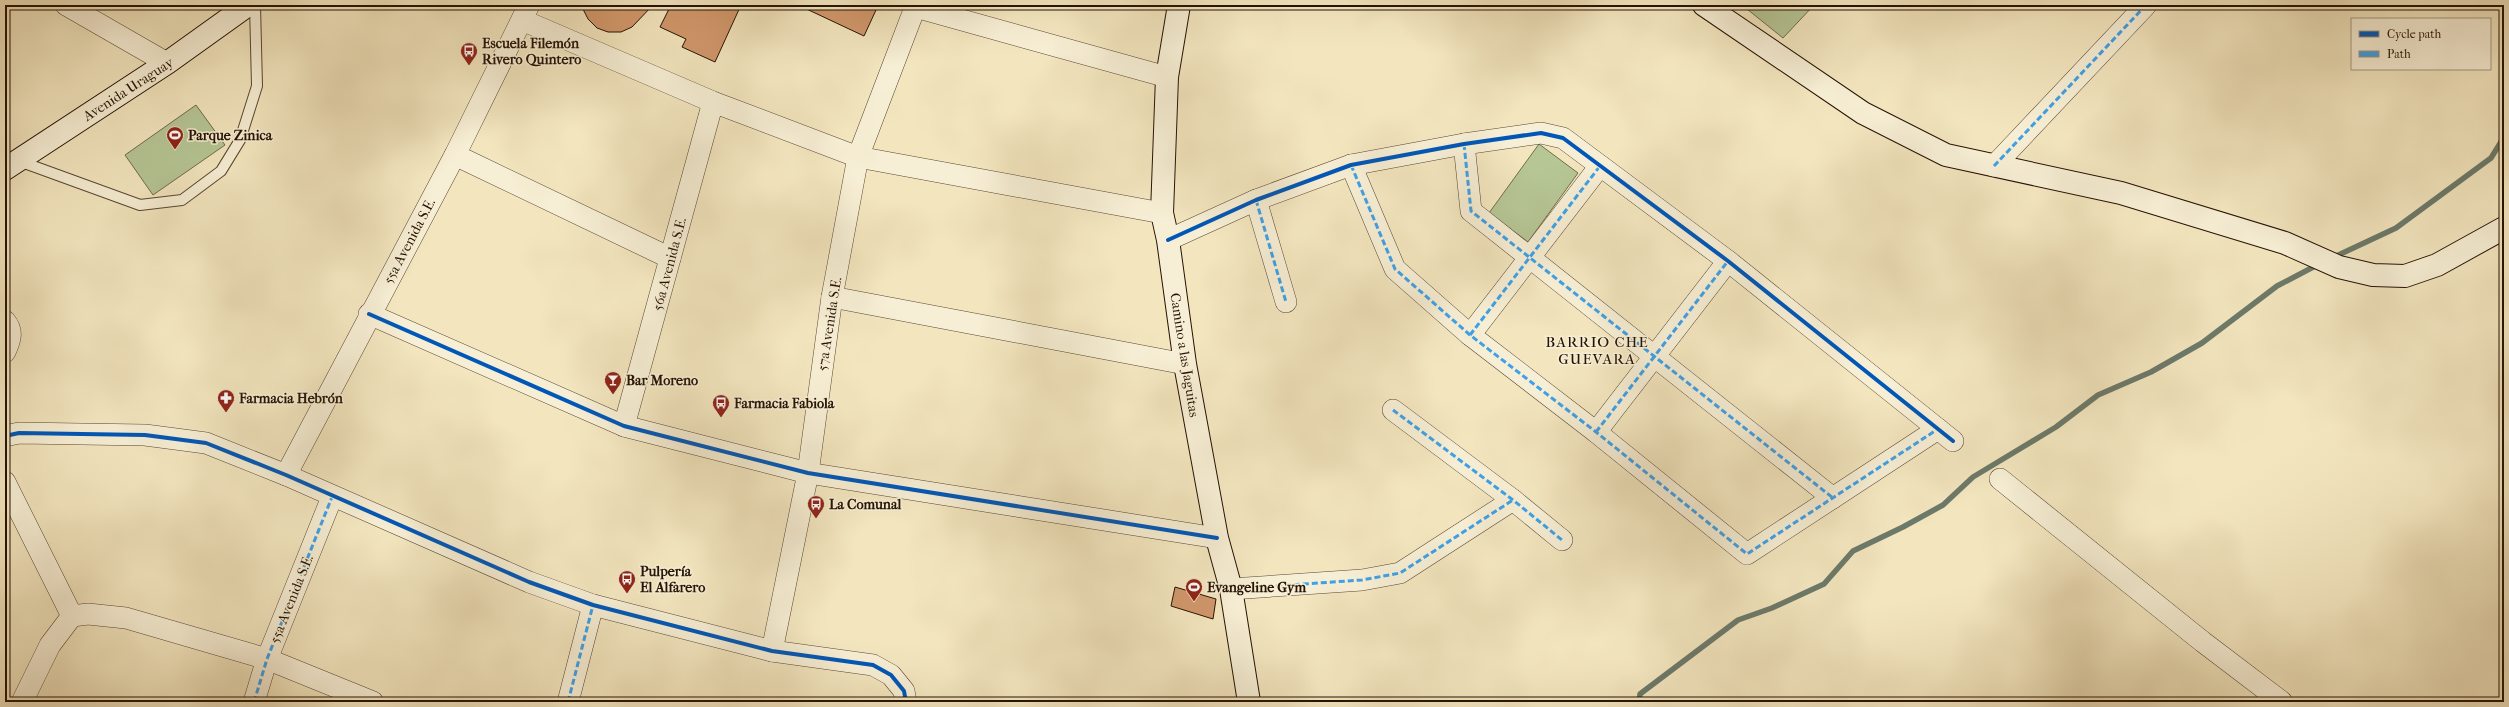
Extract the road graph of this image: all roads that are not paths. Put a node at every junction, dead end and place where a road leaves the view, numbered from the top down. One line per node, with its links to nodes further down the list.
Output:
1 (66, 5): 9 (street)
2 (248, 5): 9 (street, Avenida Uraguay)
3 (255, 5): 15 (lane)
4 (1179, 5): 10 (street, Camino a las Jaguitas)
5 (1704, 5): 18 (street)
6 (2146, 5): 18 (street)
7 (915, 6): 10 (street); 14 (street, 57a Avenida S.E.)
8 (525, 13): 11 (street); 13 (street, 55a Avenida S.E.)
9 (167, 64): 15 (street, Avenida Uraguay)
10 (1167, 77): 20 (street, Camino a las Jaguitas)
11 (713, 102): 14 (street); 24 (street, 56a Avenida S.E.)
12 (1464, 144): 16 (street); 17 (street); 23 (street)
13 (455, 155): 24 (street); 28 (street, 55a Avenida S.E.)
14 (858, 157): 20 (street); 26 (street, 57a Avenida S.E.)
15 (9, 161)
16 (1350, 165): 19 (street); 30 (street)
17 (1600, 166): 23 (street); 25 (street)
18 (1994, 166): 21 (street)
19 (1256, 200): 22 (street); 27 (street)
20 (1162, 213): 22 (street, Camino a las Jaguitas)
21 (2504, 228)
22 (1168, 240): 33 (street, Camino a las Jaguitas)
23 (1529, 257): 30 (street); 32 (street)
24 (670, 258): 35 (street, 56a Avenida S.E.)
25 (1728, 262): 32 (street); 43 (street)
26 (832, 297): 33 (street); 38 (street, 57a Avenida S.E.)
27 (1286, 302)
28 (369, 314): 35 (street); 39 (street, 55a Avenida S.E.)
29 (5, 322): 31 (street)
30 (1470, 335): 36 (street)
31 (5, 352)
32 (1654, 358): 36 (street); 43 (street)
33 (1185, 364): 45 (street, Camino a las Jaguitas)
34 (1393, 410): 44 (street)
35 (624, 426): 38 (street)
36 (1596, 432): 43 (street)
37 (5, 436): 39 (street)
38 (808, 473): 45 (street); 50 (street, 57a Avenida S.E.)
39 (286, 475): 42 (street)
40 (2000, 479): 58 (street)
41 (5, 482): 49 (street)
42 (332, 497): 48 (street); 51 (street, 55a Avenida S.E.)
43 (1833, 498)
44 (1513, 500): 46 (street); 47 (street)
45 (1218, 538): 47 (street, Camino a las Jaguitas)
46 (1562, 540)
47 (1231, 589): 57 (street, Camino a las Jaguitas)
48 (593, 605): 50 (street); 55 (street)
49 (72, 616): 51 (street); 52 (street)
50 (772, 651): 56 (street)
51 (267, 659): 53 (street, 55a Avenida S.E.); 54 (street)
52 (22, 702)
53 (254, 702)
54 (373, 702)
55 (568, 702)
56 (906, 702)
57 (1249, 702)
58 (2282, 702)

